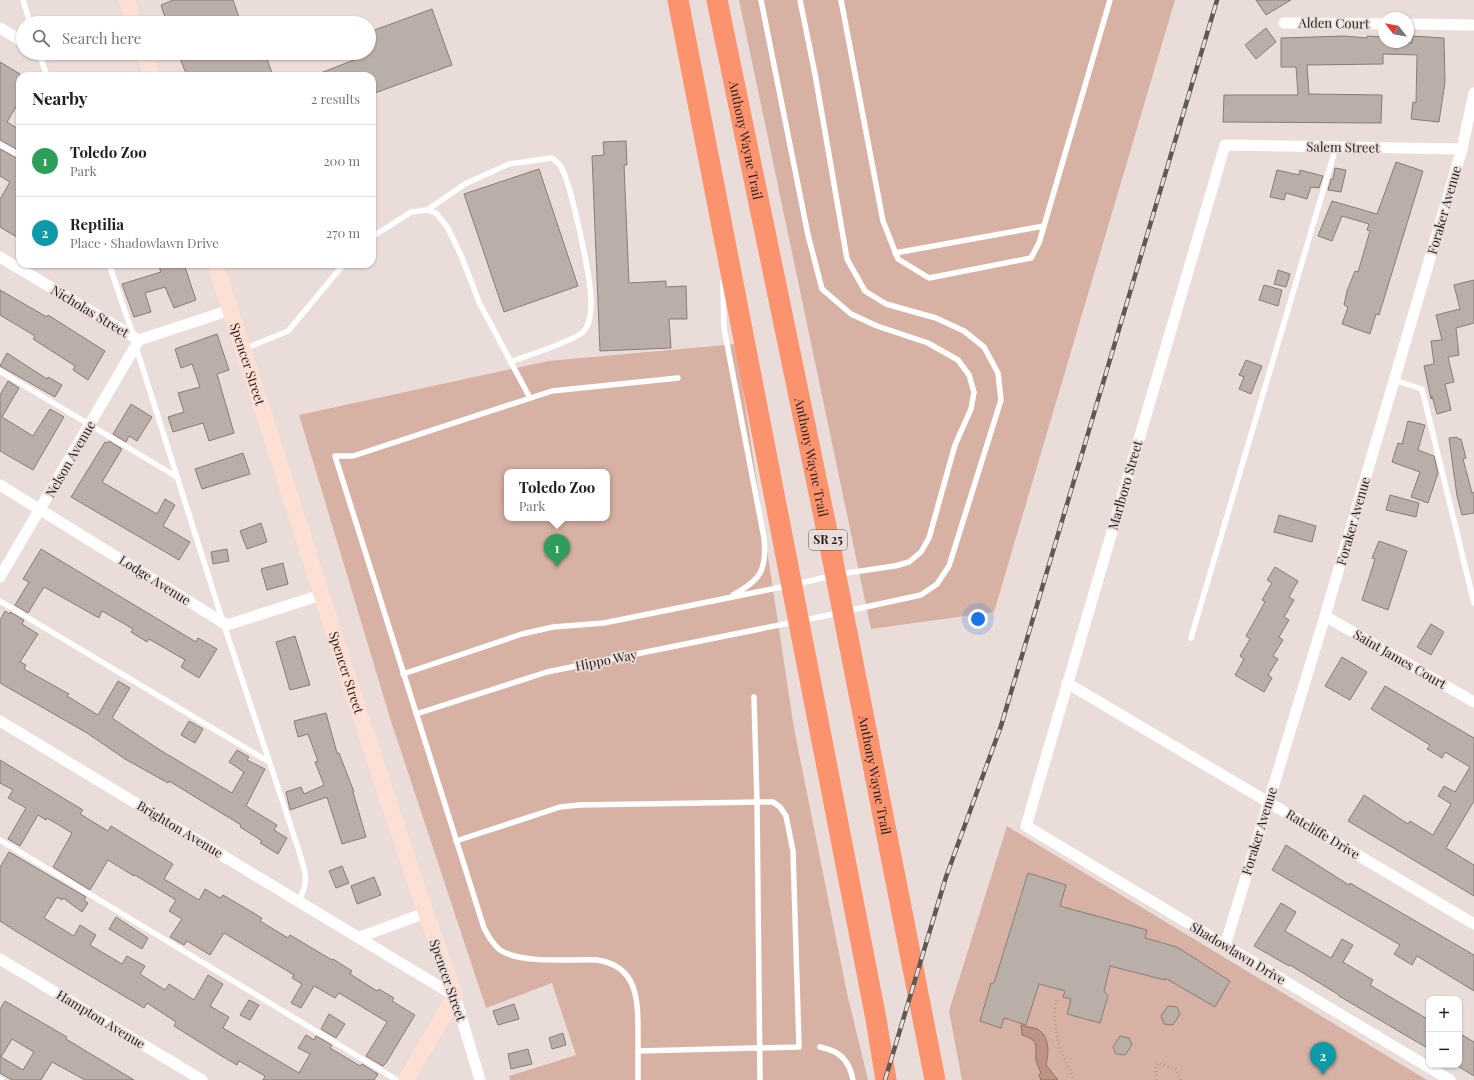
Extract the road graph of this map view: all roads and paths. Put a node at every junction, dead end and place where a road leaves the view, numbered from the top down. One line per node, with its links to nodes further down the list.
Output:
1 (23, 0): 9 (lane)
2 (127, 0): 10 (street)
3 (678, 0): 28 (highway)
4 (717, 0): 52 (highway, Anthony Wayne Trail / SR 25)
5 (761, 0): 52 (lane)
6 (800, 0): 59 (lane, Hippo Way)
7 (841, 0): 31 (lane)
8 (1110, 0): 29 (lane)
9 (28, 16)
10 (132, 16)
11 (1284, 23): 12 (street, Alden Court)
12 (1378, 24)
13 (1414, 24): 14 (street)
14 (1474, 25)
15 (0, 28): 16 (street)
16 (16, 38)
17 (41, 60): 19 (lane)
18 (146, 60): 20 (street)
19 (46, 72)
20 (151, 72)
21 (1474, 93): 25 (street, Foraker Avenue)
22 (0, 144): 26 (lane)
23 (1225, 145): 24 (street, Salem Street); 65 (street, Marlboro Street)
24 (1336, 147): 25 (street, Salem Street); 63 (lane)
25 (1462, 149): 46 (street, Foraker Avenue)
26 (16, 154)
27 (427, 210): 30 (lane); 43 (lane); 43 (lane)
28 (722, 224): 38 (lane); 54 (highway)
29 (1044, 226): 31 (lane); 31 (lane)
30 (376, 234)
31 (895, 253)
32 (0, 257): 33 (street, Nicholas Street)
33 (16, 267)
34 (18, 268): 41 (street, Nicholas Street)
35 (110, 268): 41 (lane)
36 (216, 268): 40 (street, Spencer Street)
37 (341, 268): 42 (lane)
38 (723, 269)
39 (723, 276): 56 (lane)
40 (230, 310): 41 (street, Nicholas Street); 42 (street, Spencer Street)
41 (136, 341): 48 (street, Nelson Avenue); 49 (lane)
42 (243, 350): 55 (street, Spencer Street)
43 (510, 362): 47 (lane)
44 (0, 371): 48 (lane)
45 (678, 378): 47 (lane)
46 (1394, 380): 58 (lane); 60 (street, Foraker Avenue)
47 (530, 398): 64 (lane)
48 (90, 425): 49 (lane); 51 (street, Nelson Avenue)
49 (177, 477): 62 (lane)
50 (0, 485): 51 (street, Lodge Avenue)
51 (40, 509): 53 (street, Nelson Avenue); 62 (street, Lodge Avenue)
52 (835, 575): 54 (lane); 59 (highway, Anthony Wayne Trail / SR 25)
53 (0, 577)
54 (793, 585): 56 (lane); 61 (highway)
55 (321, 595): 62 (street); 77 (street, Spencer Street)
56 (730, 596): 64 (lane)
57 (0, 601): 70 (lane)
58 (1474, 604)
59 (843, 612): 61 (lane, Hippo Way); 95 (highway, Anthony Wayne Trail / SR 25)
60 (1325, 616): 67 (street, Saint James Court); 71 (street, Foraker Avenue)
61 (800, 621): 68 (lane, Hippo Way); 94 (highway)
62 (223, 622): 70 (lane)
63 (1191, 638)
64 (403, 674): 68 (lane)
65 (1067, 684): 71 (street, Ratcliffe Drive); 73 (street, Marlboro Street)
66 (754, 697): 72 (lane)
67 (1474, 702)
68 (416, 714): 75 (lane)
69 (0, 720): 76 (street, Brighton Avenue)
70 (269, 762): 76 (lane)
71 (1268, 801): 78 (street, Ratcliffe Drive); 80 (street, Foraker Avenue)
72 (757, 802): 75 (lane); 85 (lane); 85 (lane)
73 (1026, 826): 80 (street, Shadowlawn Drive)
74 (0, 840): 88 (lane)
75 (456, 842): 86 (lane)
76 (299, 900): 79 (street, Brighton Avenue)
77 (426, 912): 79 (street); 82 (street, Spencer Street)
78 (1474, 924)
79 (360, 937): 82 (street, Brighton Avenue)
80 (1225, 946): 99 (street, Shadowlawn Drive)
81 (0, 959): 87 (street, Hampton Avenue)
82 (455, 996): 89 (street); 90 (street, Spencer Street)
83 (1056, 1000): 96 (path)
84 (820, 1047): 93 (lane)
85 (759, 1048): 86 (lane); 92 (lane)
86 (638, 1050): 91 (lane)
87 (202, 1080)
88 (397, 1080)
89 (406, 1080)
90 (480, 1080)
91 (638, 1080)
92 (760, 1080)
93 (854, 1080)
94 (886, 1080)
95 (935, 1080)
96 (1075, 1080)
97 (1157, 1080): 98 (path)
98 (1180, 1080)
99 (1450, 1080)

